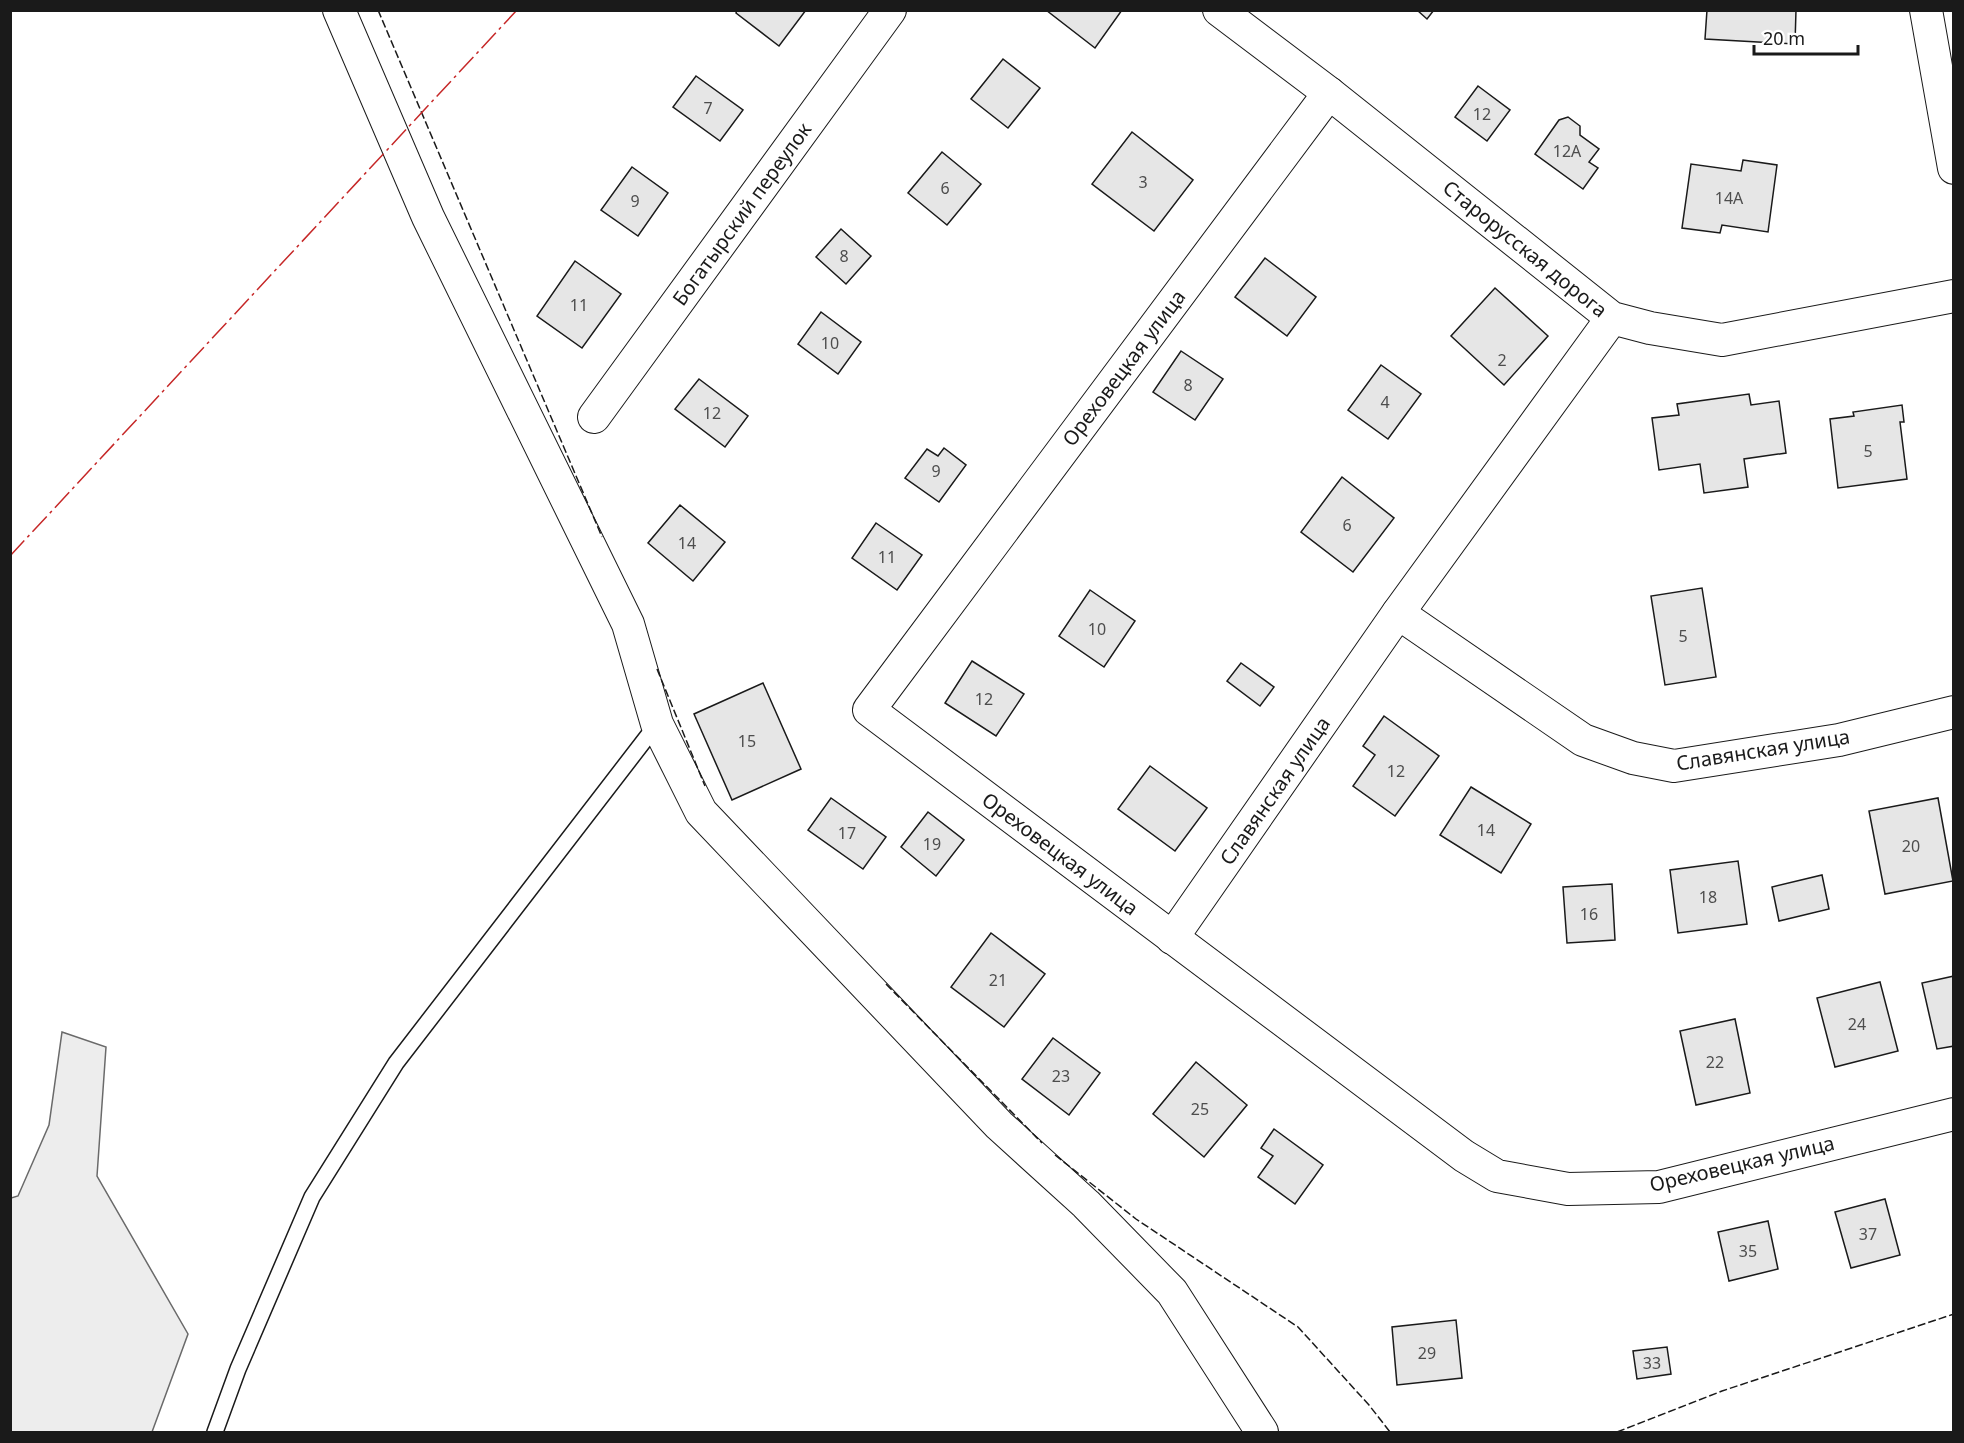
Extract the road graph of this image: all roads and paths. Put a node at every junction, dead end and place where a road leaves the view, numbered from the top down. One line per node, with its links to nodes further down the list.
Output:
1 (339, 10): 12 (street)
2 (890, 10): 9 (street, Богатырский переулок)
3 (1219, 10): 5 (street, Старорусская дорога)
4 (1926, 10): 6 (street)
5 (1329, 93): 8 (street, Старорусская дорога); 13 (street, Ореховецкая улица)
6 (1953, 168)
7 (1953, 296): 8 (street, Старорусская дорога)
8 (1612, 318): 10 (street, Славянская улица)
9 (594, 417)
10 (1398, 613): 11 (street, Славянская улица); 13 (street, Славянская улица)
11 (1953, 712)
12 (657, 724): 15 (lane); 16 (street)
13 (1172, 938): 14 (street, Ореховецкая улица)
14 (1953, 1114)
15 (214, 1432)
16 (1262, 1432)

